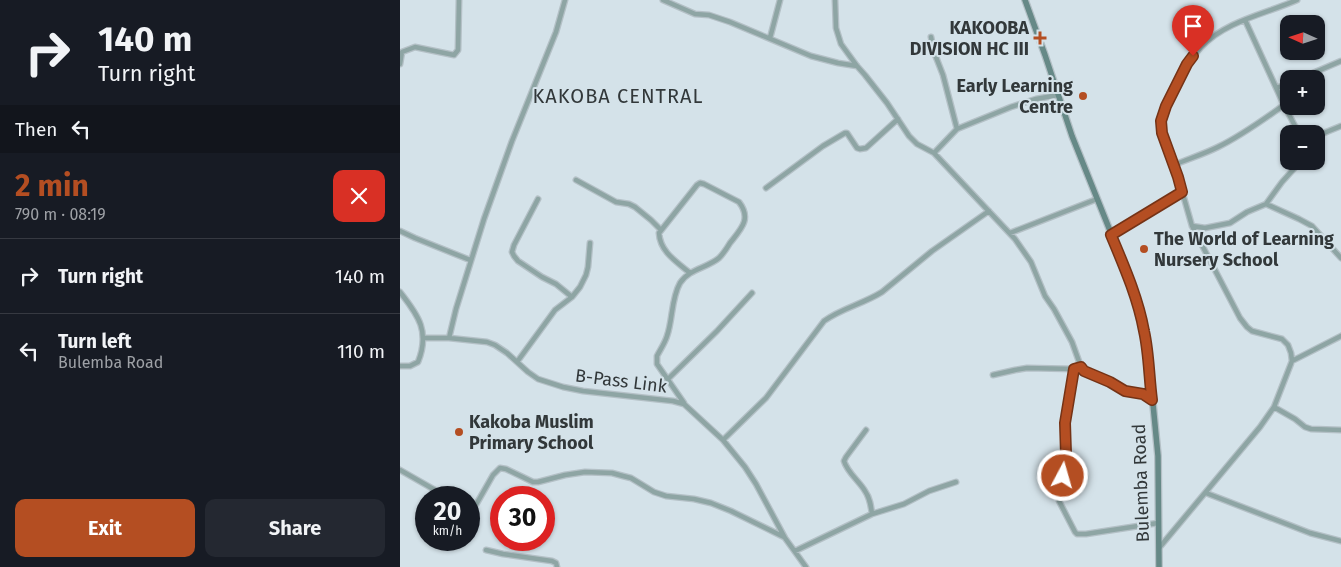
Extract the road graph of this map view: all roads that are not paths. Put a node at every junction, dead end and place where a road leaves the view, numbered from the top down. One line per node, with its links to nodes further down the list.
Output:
1 (459, 0): 12 (street)
2 (565, 0): 41 (street)
3 (663, 0): 10 (street)
4 (780, 0): 10 (street)
5 (835, 0): 13 (street)
6 (1025, 0): 17 (main road, Bulemba Road)
7 (1297, 0): 8 (street)
8 (1246, 20): 16 (street); 25 (street)
9 (931, 37): 22 (street)
10 (770, 38): 13 (street)
11 (1341, 61): 14 (street)
12 (400, 64)
13 (857, 66): 20 (street)
14 (1320, 70)
15 (1280, 87): 16 (street)
16 (1277, 88): 18 (street)
17 (1058, 95): 22 (street); 31 (main road, Bulemba Road)
18 (1280, 95)
19 (1280, 108): 25 (street)
20 (898, 119): 24 (street); 28 (street)
21 (1341, 126): 23 (street)
22 (957, 129): 24 (street)
23 (1325, 133)
24 (934, 152): 33 (street)
25 (1174, 165): 29 (street)
26 (1293, 170): 32 (street)
27 (576, 180): 36 (street)
28 (766, 188)
29 (1182, 192): 34 (street); 38 (street)
30 (538, 199): 45 (street)
31 (1097, 199): 37 (street); 38 (main road, Bulemba Road)
32 (1266, 204): 34 (street); 40 (street)
33 (988, 211): 37 (street); 61 (street)
34 (1192, 226): 49 (street)
35 (400, 230): 41 (street)
36 (661, 230): 42 (street); 42 (street)
37 (1010, 234): 52 (street)
38 (1111, 235): 56 (main road, Bulemba Road)
39 (590, 243): 45 (street)
40 (1341, 258)
41 (470, 260): 48 (street)
42 (690, 273): 55 (street)
43 (400, 292): 47 (street)
44 (752, 294): 55 (street)
45 (572, 297): 50 (street)
46 (1341, 336): 49 (street)
47 (424, 338): 48 (street, B-Pass Link); 51 (street)
48 (449, 338): 50 (street, B-Pass Link)
49 (1292, 361): 58 (street)
50 (517, 362): 57 (street, B-Pass Link)
51 (400, 366)
52 (1081, 367): 53 (street); 56 (street)
53 (1074, 369): 54 (street); 68 (street)
54 (993, 376)
55 (668, 379): 57 (street)
56 (1152, 400): 68 (main road, Bulemba Road)
57 (684, 404): 61 (street, B-Pass Link)
58 (1274, 407): 60 (street); 65 (street)
59 (866, 430): 67 (street)
60 (1341, 430)
61 (723, 440): 69 (street, B-Pass Link)
62 (400, 470): 64 (street)
63 (956, 482): 67 (street)
64 (428, 486)
65 (1206, 493): 70 (street); 71 (street)
66 (480, 498): 69 (street)
67 (872, 514): 73 (street)
68 (1158, 523): 71 (main road, Bulemba Road)
69 (785, 538): 73 (street, B-Pass Link)
70 (1341, 541)
71 (1159, 548): 76 (main road, Bulemba Road)
72 (486, 550): 74 (street)
73 (795, 551): 75 (street, B-Pass Link)
74 (556, 567)
75 (806, 567)
76 (1159, 567)

